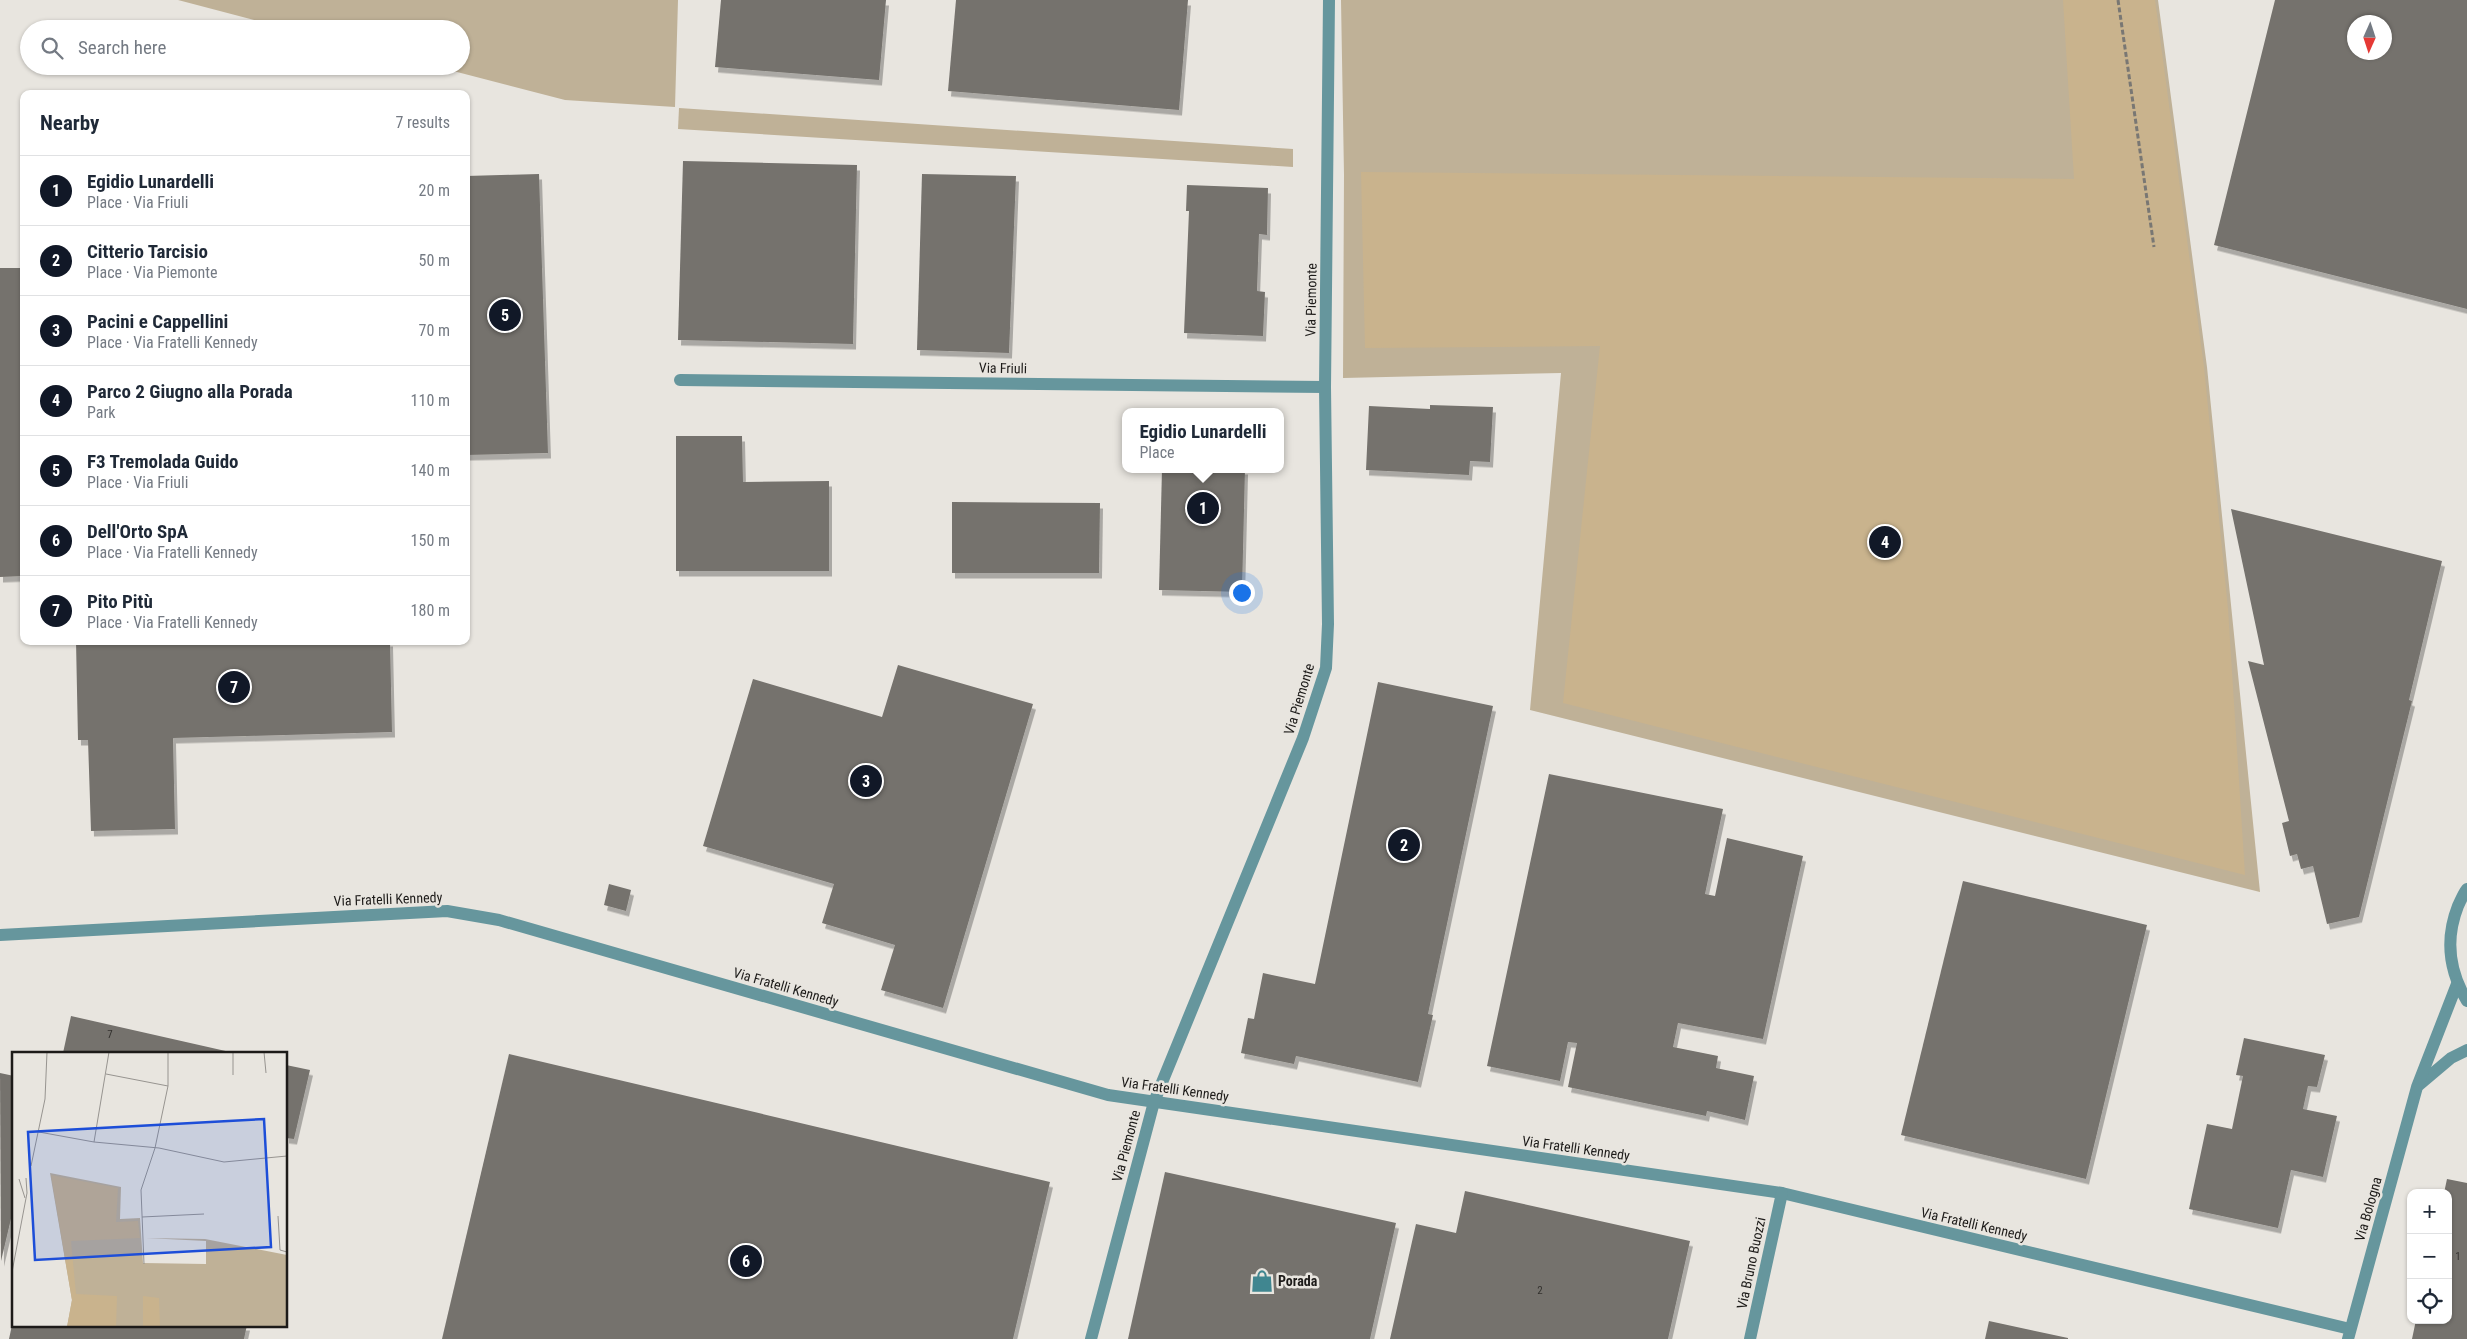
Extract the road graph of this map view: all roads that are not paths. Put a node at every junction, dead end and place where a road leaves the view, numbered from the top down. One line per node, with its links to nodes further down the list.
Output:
1 (1329, 0): 3 (street, Via Piemonte)
2 (680, 380): 3 (street, Via Friuli)
3 (1325, 387): 10 (street, Via Piemonte)
4 (2467, 889): 6 (street)
5 (0, 935): 10 (street, Via Fratelli Kennedy)
6 (2456, 984): 7 (street); 9 (street, Via Bologna)
7 (2467, 1002)
8 (2467, 1050): 9 (street)
9 (2417, 1087): 12 (street, Via Bologna)
10 (1154, 1102): 11 (street, Via Fratelli Kennedy); 13 (street, Via Piemonte)
11 (1782, 1193): 12 (street, Via Fratelli Kennedy); 14 (street, Via Bruno Buozzi)
12 (2349, 1334)
13 (1091, 1339)
14 (1750, 1339)

